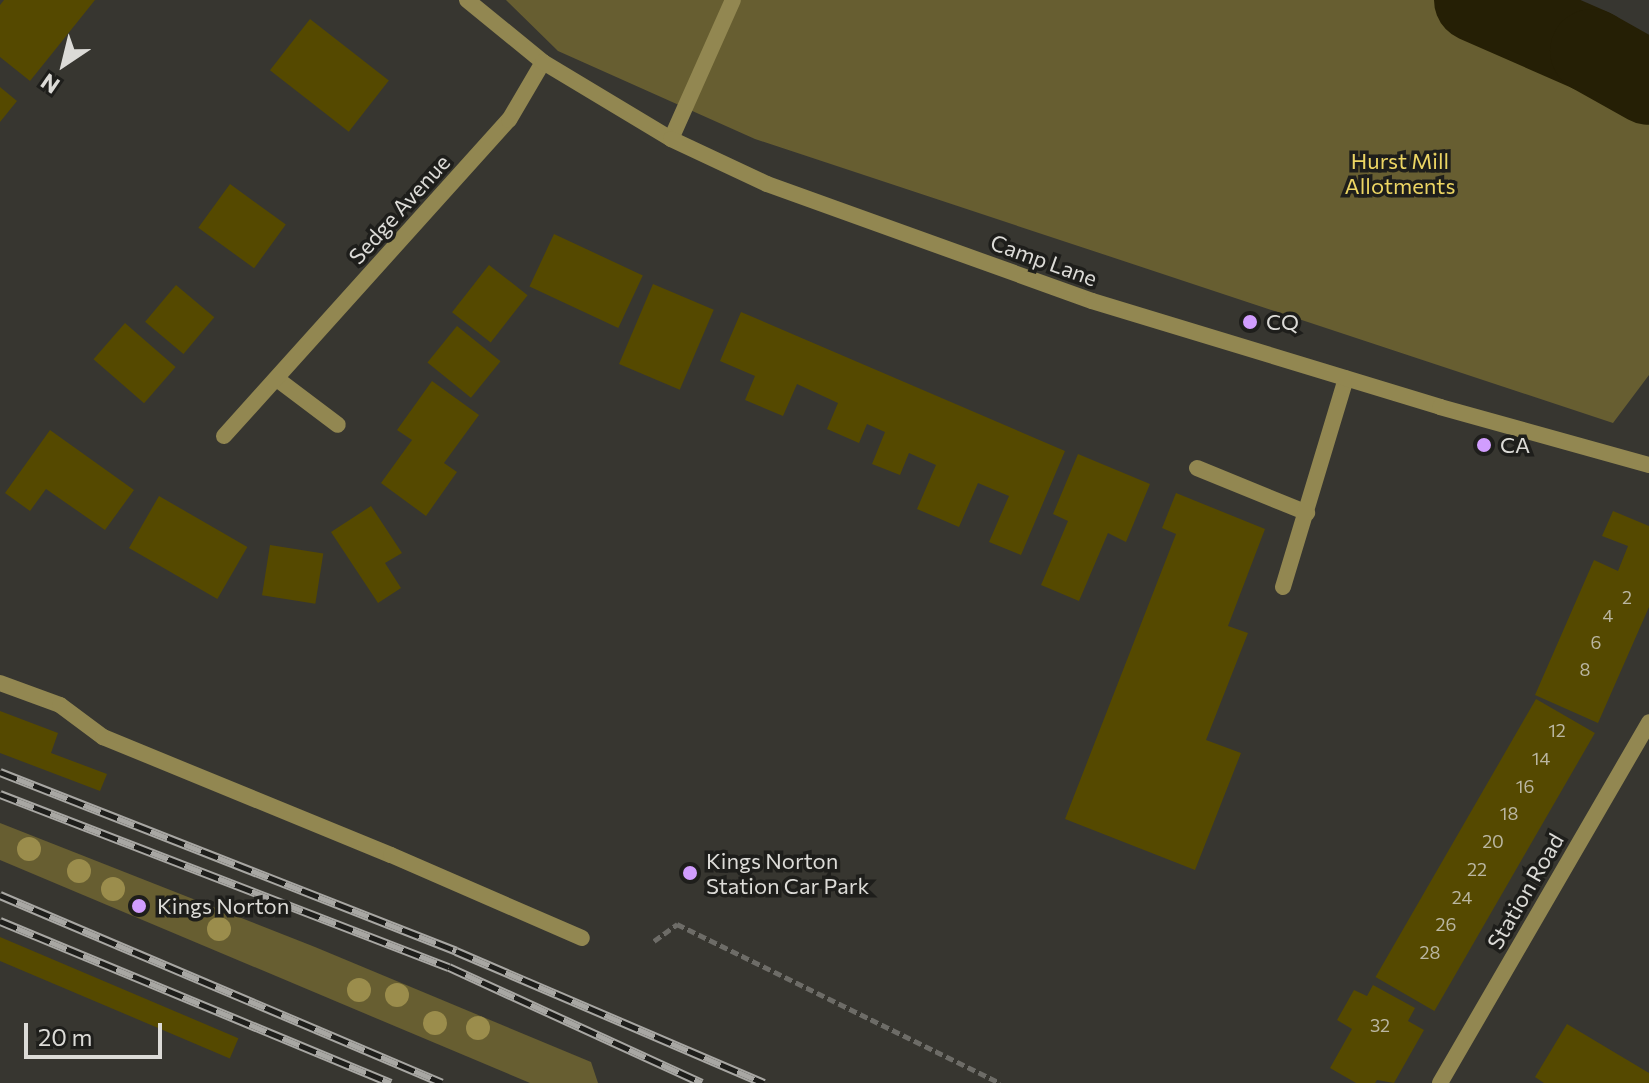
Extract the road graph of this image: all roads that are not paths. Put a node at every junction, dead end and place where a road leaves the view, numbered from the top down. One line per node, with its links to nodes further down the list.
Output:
1 (467, 0): 3 (street, Camp Lane)
2 (733, 0): 4 (street)
3 (543, 62): 4 (street, Camp Lane); 6 (street, Sedge Avenue)
4 (671, 139): 5 (street, Camp Lane)
5 (1346, 378): 9 (street, Camp Lane); 11 (street)
6 (277, 379): 7 (street); 8 (street, Sedge Avenue)
7 (338, 425)
8 (224, 436)
9 (1649, 465)
10 (1197, 468): 11 (street)
11 (1307, 513): 12 (street)
12 (1283, 587)
13 (0, 683): 15 (street)
14 (1649, 722): 16 (street, Station Road)
15 (582, 938)
16 (1440, 1083)

